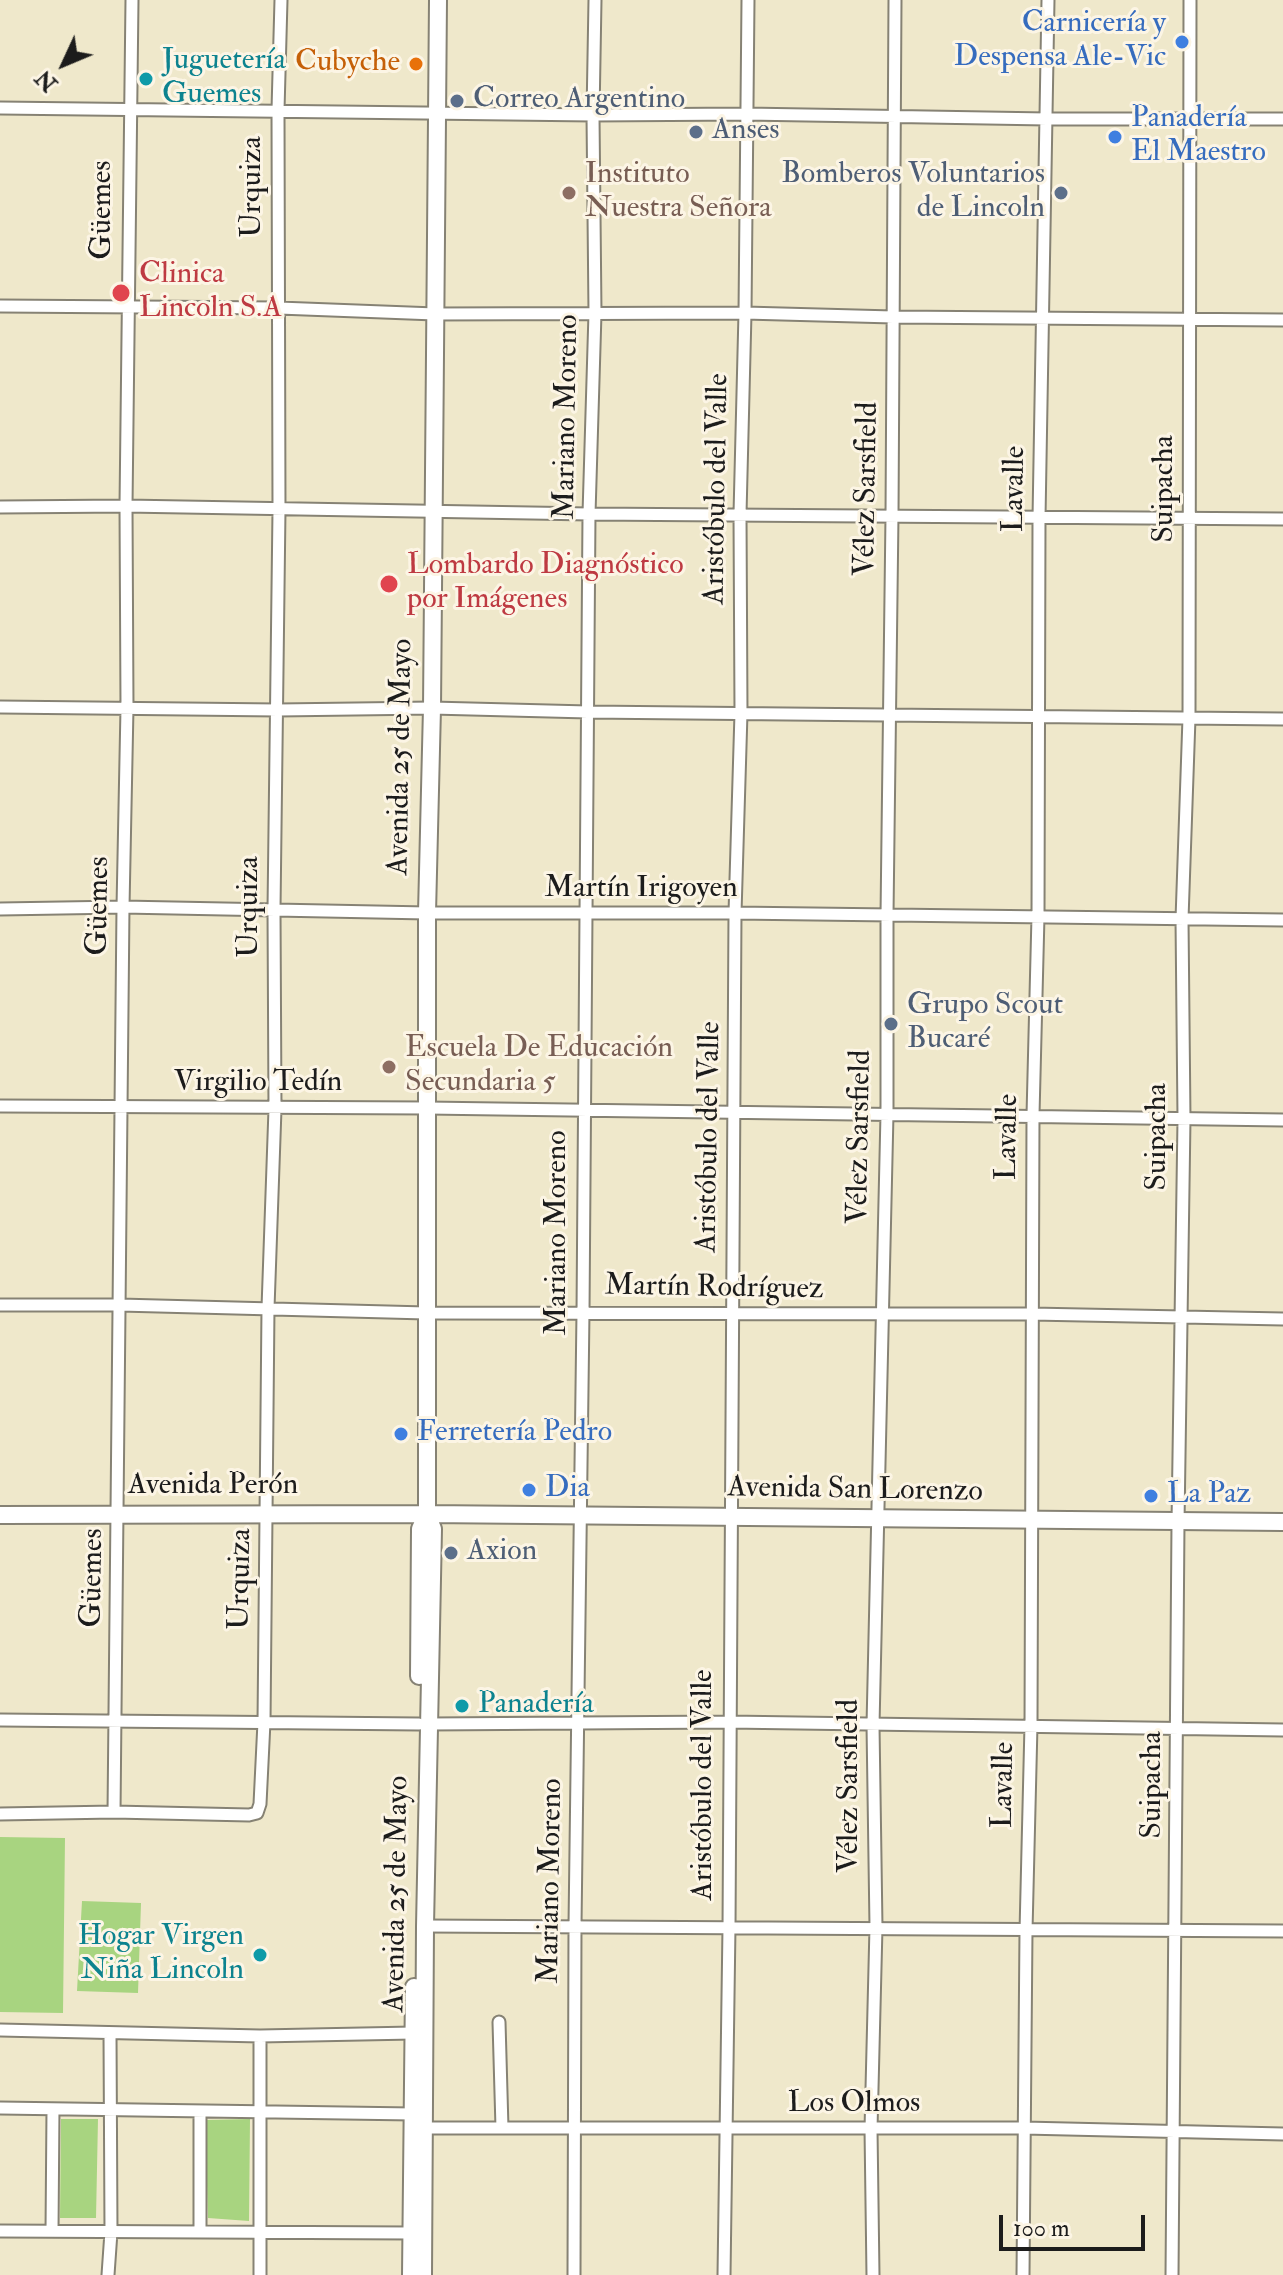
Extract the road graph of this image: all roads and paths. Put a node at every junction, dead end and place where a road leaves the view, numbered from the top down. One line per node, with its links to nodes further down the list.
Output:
1 (132, 0): 10 (street, Güemes)
2 (281, 0): 11 (street, Urquiza)
3 (438, 0): 12 (main road, Avenida 25 de Mayo)
4 (595, 0): 14 (street, Mariano Moreno)
5 (748, 0): 13 (street, Aristóbulo del Valle)
6 (895, 0): 15 (street, Vélez Sarsfield)
7 (1048, 0): 17 (street, Lavalle)
8 (1190, 0): 16 (street, Suipacha)
9 (0, 108): 10 (street)
10 (129, 109): 11 (street); 20 (street, Güemes)
11 (278, 110): 12 (street); 21 (street, Urquiza)
12 (437, 113): 14 (street); 24 (main road, Avenida 25 de Mayo)
13 (746, 114): 14 (street); 15 (street); 23 (street, Aristóbulo del Valle)
14 (593, 115): 22 (street, Mariano Moreno)
15 (896, 115): 17 (street); 25 (street, Vélez Sarsfield)
16 (1190, 117): 17 (street); 18 (street); 27 (street, Suipacha)
17 (1047, 119): 26 (street, Lavalle)
18 (1283, 119)
19 (0, 306): 20 (street)
20 (128, 306): 21 (street); 29 (street, Güemes)
21 (279, 308): 24 (street); 31 (street, Urquiza)
22 (595, 313): 23 (street); 24 (street); 33 (street, Mariano Moreno)
23 (745, 313): 25 (street); 34 (street, Aristóbulo del Valle)
24 (435, 314): 32 (main road, Avenida 25 de Mayo)
25 (893, 317): 26 (street); 35 (street, Vélez Sarsfield)
26 (1042, 318): 27 (street); 36 (street, Lavalle)
27 (1191, 318): 28 (street); 37 (street, Suipacha)
28 (1283, 320)
29 (126, 506): 30 (street); 31 (street); 40 (street, Güemes)
30 (0, 507)
31 (279, 510): 32 (street); 42 (street, Urquiza)
32 (434, 512): 33 (street); 41 (main road, Avenida 25 de Mayo)
33 (589, 514): 34 (street); 43 (street, Mariano Moreno)
34 (740, 514): 35 (street); 44 (street, Aristóbulo del Valle)
35 (892, 515): 36 (street); 45 (street, Vélez Sarsfield)
36 (1039, 518): 37 (street); 46 (street, Lavalle)
37 (1190, 518): 38 (street); 47 (street, Suipacha)
38 (1283, 519)
39 (0, 707): 40 (street)
40 (127, 708): 42 (street); 49 (street, Güemes)
41 (432, 708): 42 (street); 43 (street); 52 (main road, Avenida 25 de Mayo)
42 (278, 710): 51 (street, Urquiza)
43 (588, 712): 44 (street); 54 (street, Mariano Moreno)
44 (741, 713): 45 (street); 53 (street, Aristóbulo del Valle)
45 (888, 715): 46 (street); 55 (street, Vélez Sarsfield)
46 (1039, 715): 47 (street); 56 (street, Lavalle)
47 (1189, 718): 48 (street); 57 (street, Suipacha)
48 (1283, 719)
49 (123, 907): 50 (street, Martín Irigoyen); 51 (street, Martín Irigoyen); 60 (street, Güemes)
50 (0, 909)
51 (274, 909): 52 (street, Martín Irigoyen); 62 (street, Urquiza)
52 (427, 913): 54 (street, Martín Irigoyen); 61 (main road, Avenida 25 de Mayo)
53 (735, 913): 54 (street, Martín Irigoyen); 55 (street, Martín Irigoyen); 64 (street, Aristóbulo del Valle)
54 (585, 914): 63 (street, Mariano Moreno)
55 (887, 915): 56 (street, Martín Irigoyen); 65 (street, Vélez Sarsfield)
56 (1038, 916): 57 (street, Martín Irigoyen); 66 (street, Lavalle)
57 (1182, 919): 58 (street, Martín Irigoyen); 67 (street, Suipacha)
58 (1283, 920)
59 (0, 1106): 60 (street, Virgilio Tedín)
60 (123, 1108): 62 (street, Virgilio Tedín); 70 (street, Güemes)
61 (427, 1108): 62 (street, Virgilio Tedín); 63 (street, Virgilio Tedín); 74 (main road, Avenida 25 de Mayo)
62 (275, 1109): 71 (street, Urquiza)
63 (583, 1110): 64 (street, Virgilio Tedín); 72 (street, Mariano Moreno)
64 (736, 1113): 65 (street, Virgilio Tedín); 73 (street, Aristóbulo del Valle)
65 (887, 1114): 66 (street, Virgilio Tedín); 76 (street, Vélez Sarsfield)
66 (1033, 1115): 67 (street, Virgilio Tedín); 75 (street, Lavalle)
67 (1184, 1119): 68 (street, Virgilio Tedín); 77 (street, Suipacha)
68 (1283, 1120)
69 (0, 1305): 70 (street, Martín Rodríguez)
70 (120, 1305): 71 (street, Martín Rodríguez); 82 (street, Güemes)
71 (268, 1308): 74 (street, Martín Rodríguez); 81 (street, Urquiza)
72 (583, 1312): 73 (street, Martín Rodríguez); 74 (street, Martín Rodríguez); 83 (street, Mariano Moreno)
73 (732, 1312): 76 (street, Martín Rodríguez); 84 (street, Aristóbulo del Valle)
74 (426, 1313): 79 (main road, Avenida 25 de Mayo)
75 (1032, 1314): 76 (street, Martín Rodríguez); 77 (street, Martín Rodríguez); 86 (street, Lavalle)
76 (881, 1315): 85 (street, Vélez Sarsfield)
77 (1181, 1318): 78 (street, Martín Rodríguez); 88 (street, Suipacha)
78 (1283, 1319)
79 (427, 1514): 81 (main road, Avenida Perón); 83 (main road, Avenida San Lorenzo); 94 (main road, Avenida 25 de Mayo)
80 (0, 1515): 82 (main road, Avenida Perón)
81 (266, 1515): 82 (main road, Avenida Perón); 91 (street, Urquiza)
82 (119, 1516): 90 (street, Güemes)
83 (580, 1516): 84 (main road, Avenida San Lorenzo); 92 (street, Mariano Moreno)
84 (732, 1517): 85 (main road, Avenida San Lorenzo); 93 (street, Aristóbulo del Valle)
85 (877, 1519): 86 (main road, Avenida San Lorenzo); 95 (street, Vélez Sarsfield)
86 (1030, 1521): 88 (main road, Avenida San Lorenzo); 96 (street, Lavalle)
87 (1283, 1522): 88 (main road, Avenida San Lorenzo)
88 (1178, 1523): 97 (street, Suipacha)
89 (0, 1720): 90 (street)
90 (115, 1721): 91 (street); 99 (street, Güemes)
91 (264, 1722): 94 (street); 99 (street, Urquiza)
92 (578, 1722): 93 (street); 94 (street); 101 (street, Mariano Moreno)
93 (729, 1722): 95 (street); 103 (street, Aristóbulo del Valle)
94 (424, 1724): 102 (main road, Avenida 25 de Mayo)
95 (873, 1725): 96 (street); 104 (street, Vélez Sarsfield)
96 (1031, 1725): 97 (street); 106 (street, Lavalle)
97 (1178, 1728): 98 (street); 105 (street, Suipacha)
98 (1283, 1730)
99 (114, 1812): 100 (street)
100 (0, 1814)
101 (575, 1925): 102 (street); 103 (street); 122 (street, Mariano Moreno)
102 (419, 1926): 111 (main road, Avenida 25 de Mayo); 118 (main road, Avenida 25 de Mayo)
103 (729, 1927): 104 (street); 120 (street, Aristóbulo del Valle)
104 (876, 1927): 106 (street); 123 (street, Vélez Sarsfield)
105 (1176, 1929): 106 (street); 107 (street); 124 (street, Suipacha)
106 (1026, 1931): 121 (street, Lavalle)
107 (1283, 1931)
108 (499, 2022): 119 (street)
109 (0, 2030): 110 (street)
110 (110, 2033): 112 (street); 115 (street)
111 (413, 2033): 112 (street); 118 (main road, Avenida 25 de Mayo)
112 (260, 2036): 117 (street)
113 (0, 2108): 114 (street, Los Olmos)
114 (53, 2109): 115 (street, Los Olmos); 127 (street)
115 (109, 2109): 116 (street, Los Olmos); 130 (street)
116 (200, 2112): 117 (street, Los Olmos); 128 (street)
117 (262, 2113): 118 (street, Los Olmos); 129 (street)
118 (418, 2121): 119 (street, Los Olmos); 131 (main road, Avenida 25 de Mayo); 135 (main road, Avenida 25 de Mayo)
119 (502, 2128): 122 (street, Los Olmos)
120 (725, 2128): 122 (street, Los Olmos); 123 (street, Los Olmos); 137 (street, Aristóbulo del Valle)
121 (1024, 2128): 123 (street, Los Olmos); 124 (street, Los Olmos); 139 (street, Lavalle)
122 (576, 2129): 136 (street, Mariano Moreno)
123 (871, 2129): 138 (street, Vélez Sarsfield)
124 (1174, 2131): 125 (street, Los Olmos); 140 (street, Suipacha)
125 (1283, 2134)
126 (0, 2231): 127 (street)
127 (52, 2231): 130 (street)
128 (200, 2231): 129 (street); 130 (street)
129 (261, 2231): 131 (street); 133 (street)
130 (111, 2232): 132 (street)
131 (411, 2233): 134 (main road, Avenida 25 de Mayo)
132 (108, 2275)
133 (260, 2275)
134 (411, 2275)
135 (423, 2275)
136 (574, 2275)
137 (724, 2275)
138 (873, 2275)
139 (1023, 2275)
140 (1172, 2275)

